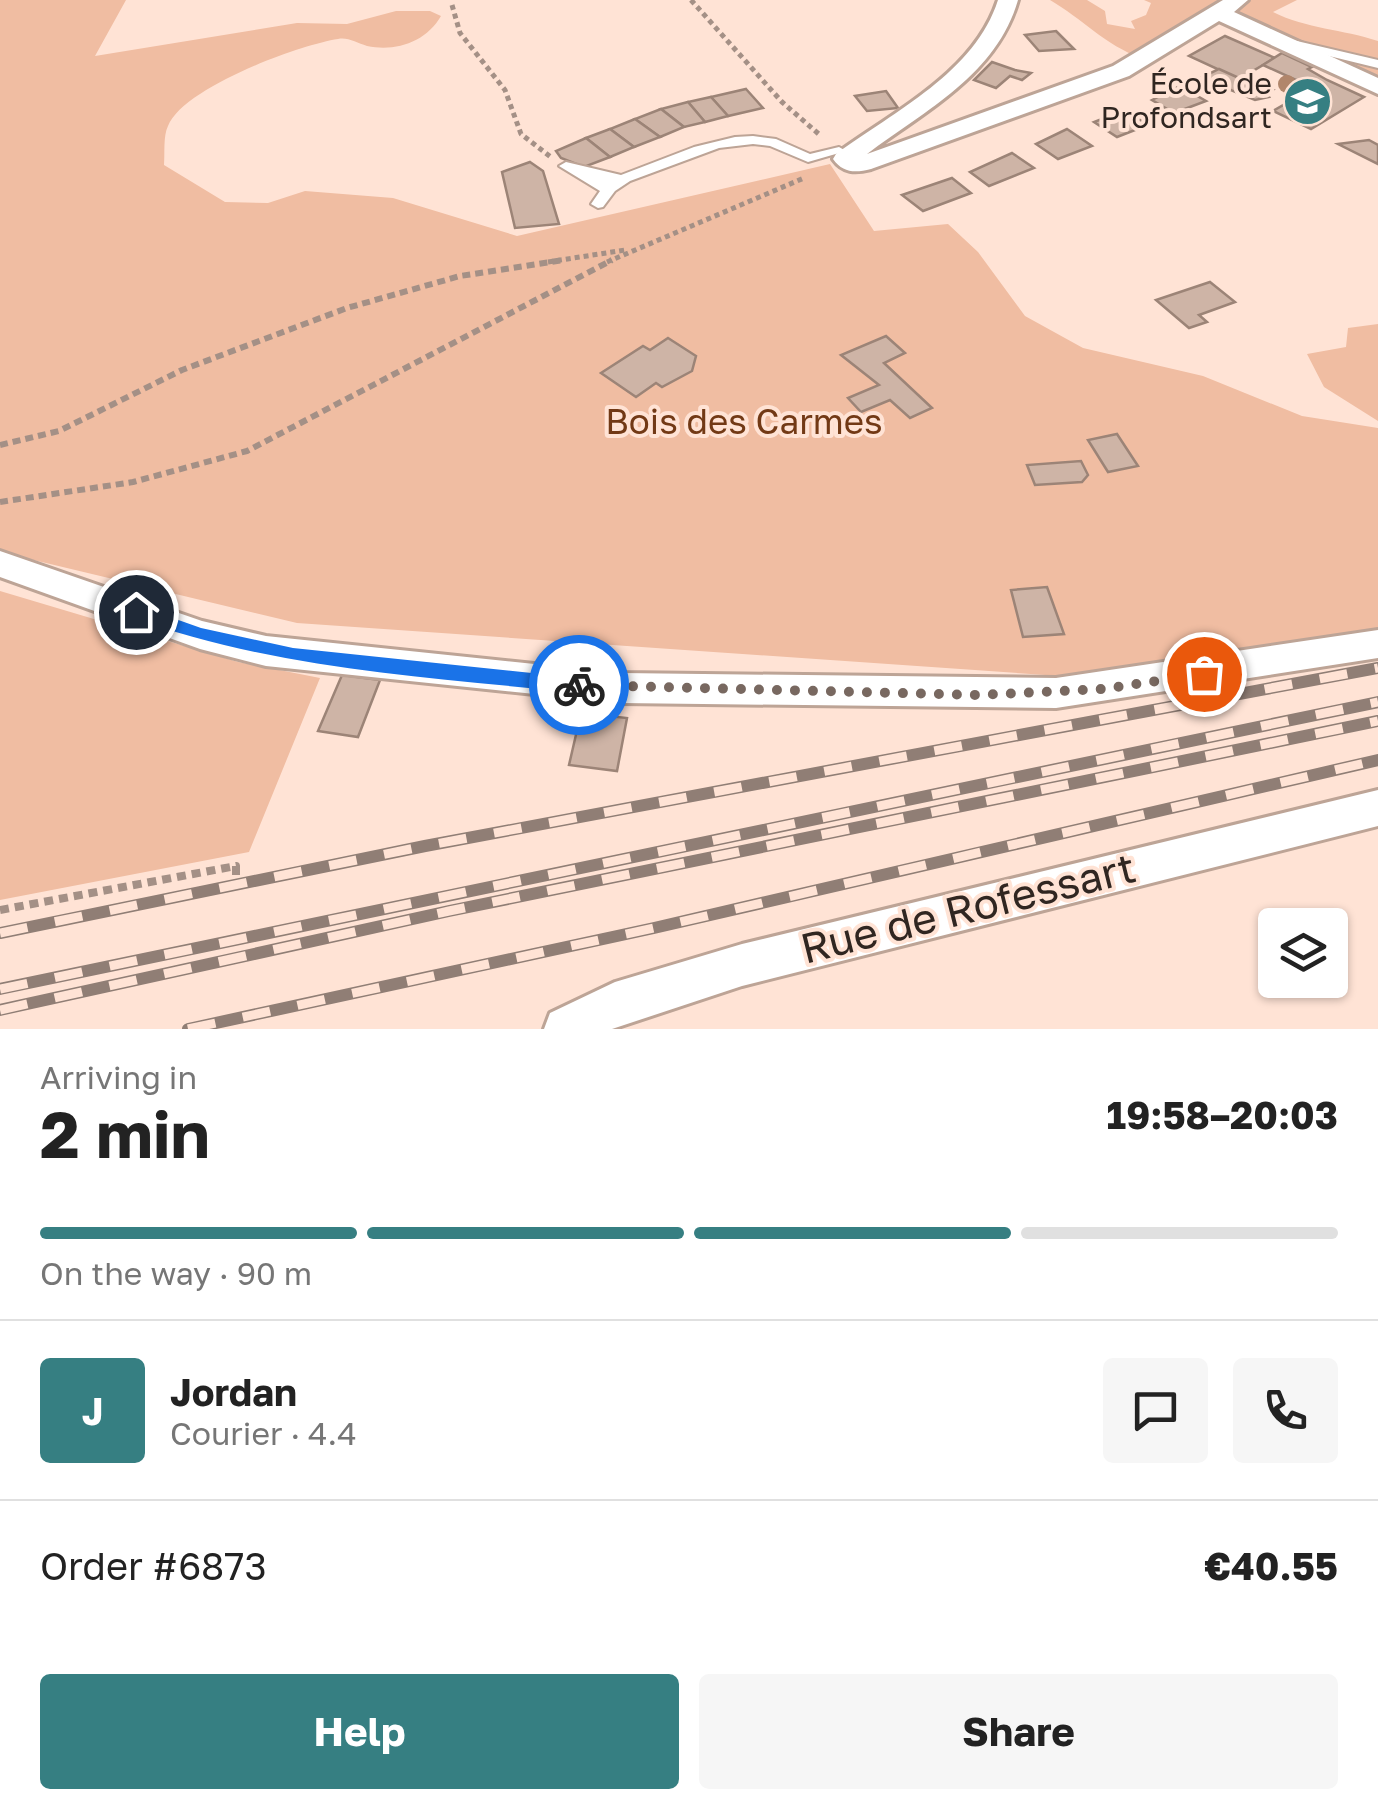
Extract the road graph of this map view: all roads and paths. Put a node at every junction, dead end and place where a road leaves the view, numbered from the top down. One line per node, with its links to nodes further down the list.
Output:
1 (691, 0): 8 (path)
2 (1008, 0): 8 (street)
3 (452, 4): 9 (path)
4 (1230, 7): 5 (street); 8 (street)
5 (1284, 42): 6 (lane); 7 (street)
6 (1378, 64)
7 (1378, 87)
8 (846, 156): 10 (lane); 13 (path)
9 (566, 166): 10 (lane); 11 (lane)
10 (621, 179): 11 (lane)
11 (607, 189): 12 (lane)
12 (598, 204)
13 (631, 249): 14 (path); 15 (path)
14 (0, 444)
15 (0, 502)
16 (0, 564): 17 (street)
17 (1378, 644)
18 (1378, 808): 21 (street, Rue de Rofessart)
19 (236, 877): 20 (path)
20 (0, 910)
21 (566, 1029)

